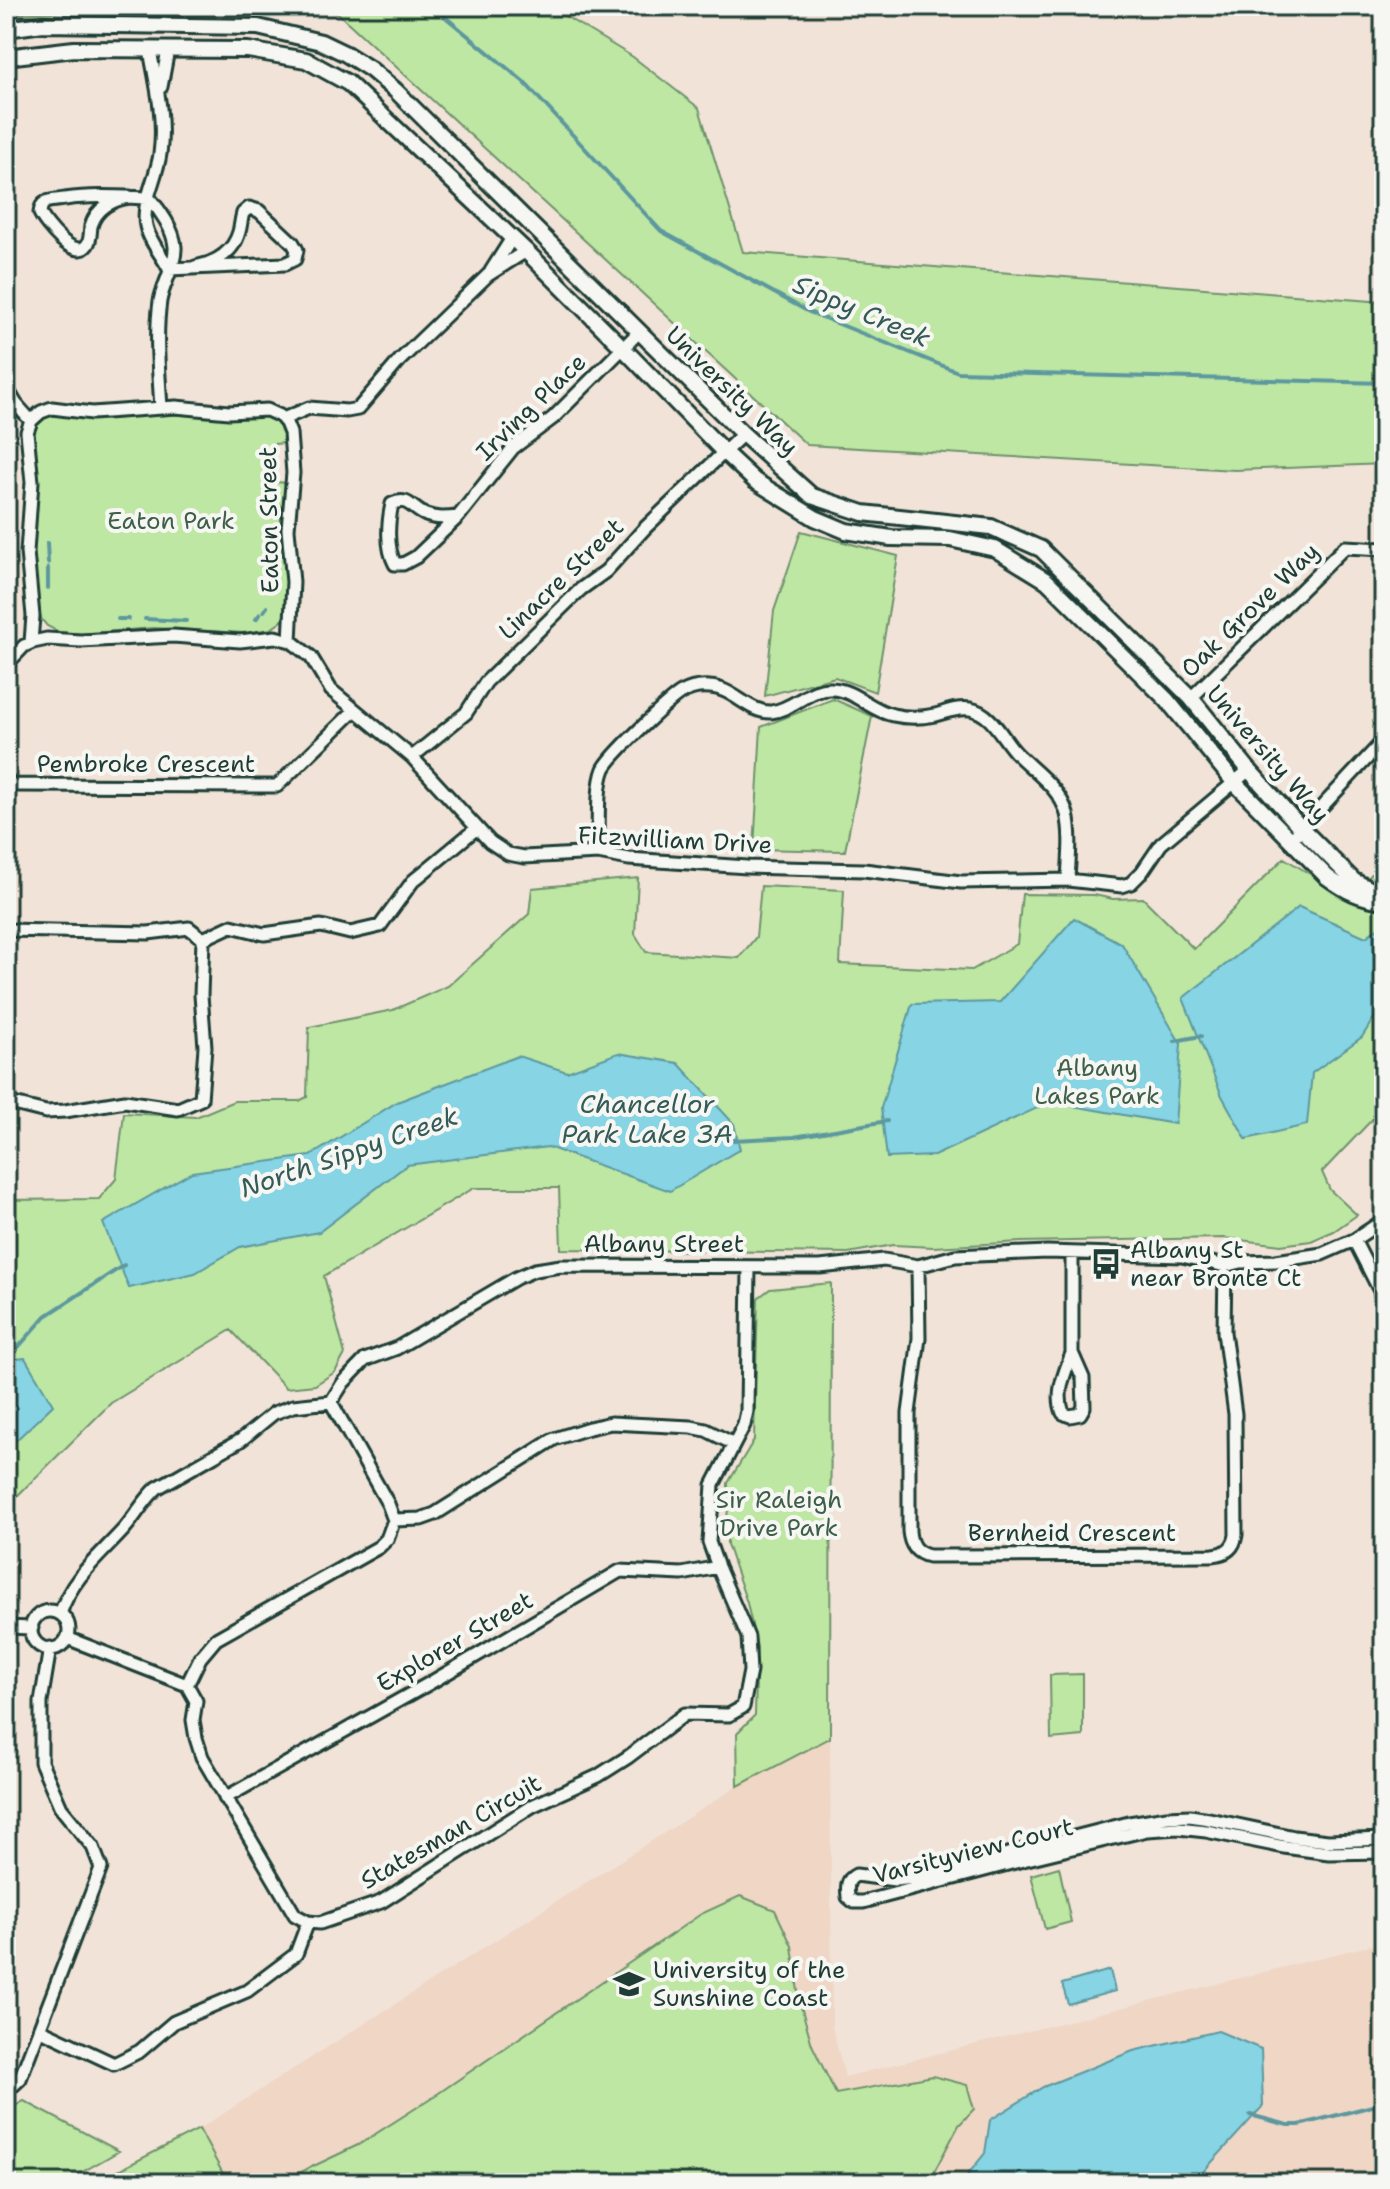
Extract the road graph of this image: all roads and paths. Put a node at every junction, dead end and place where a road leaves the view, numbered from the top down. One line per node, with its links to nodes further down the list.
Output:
1 (160, 27): 2 (street, University Way); 3 (street); 4 (street); 9 (street, University Way)
2 (6, 29)
3 (150, 50): 4 (street, University Way); 5 (street, University Way); 6 (street)
4 (168, 50): 6 (street); 10 (street, University Way)
5 (6, 57)
6 (159, 96): 8 (street)
7 (130, 197): 7 (street); 8 (street)
8 (149, 198): 13 (street); 13 (street)
9 (535, 228): 10 (street); 11 (street); 15 (street, University Way)
10 (512, 238): 11 (street, University Way); 14 (street)
11 (526, 251): 14 (street); 16 (street, University Way)
12 (195, 267): 12 (street); 13 (street)
13 (169, 269): 18 (street)
14 (488, 275): 20 (street)
15 (639, 332): 16 (street, Irving Place); 21 (street, University Way)
16 (623, 348): 22 (street, University Way); 23 (street, Irving Place)
17 (9, 391): 19 (street)
18 (161, 408): 19 (street); 20 (street)
19 (34, 418): 26 (street)
20 (285, 423): 25 (street, Eaton Street)
21 (743, 434): 22 (street, Linacre Street); 28 (street, University Way)
22 (725, 453): 31 (street, Linacre Street); 34 (street, University Way)
23 (458, 517): 23 (street, Irving Place)
24 (1384, 549): 28 (street, Oak Grove Way)
25 (284, 639): 26 (street); 29 (street, Fitzwilliam Drive)
26 (38, 641): 27 (street)
27 (6, 665)
28 (1191, 698): 32 (street, University Way)
29 (355, 710): 31 (street, Fitzwilliam Drive); 33 (street, Pembroke Crescent)
30 (1384, 740): 36 (street)
31 (412, 757): 35 (street, Fitzwilliam Drive)
32 (1249, 770): 34 (street, Fitzwilliam Drive); 36 (street, University Way)
33 (6, 779)
34 (1234, 782): 37 (street, University Way); 39 (street, Fitzwilliam Drive)
35 (477, 828): 38 (street, Fitzwilliam Drive); 42 (street)
36 (1302, 829): 37 (street); 40 (street, University Way)
37 (1290, 841): 40 (street, University Way)
38 (598, 853): 39 (street, Fitzwilliam Drive); 39 (street)
39 (1068, 880)
40 (1384, 898)
41 (6, 930): 42 (street)
42 (203, 939): 43 (street)
43 (6, 1102)
44 (1384, 1220): 45 (street, Albany Street)
45 (1354, 1240): 48 (street, Albany Street); 50 (street)
46 (1072, 1253): 47 (street, Albany Street); 48 (street, Albany Street); 51 (street)
47 (918, 1266): 48 (street, Bernheid Crescent); 49 (street, Albany Street)
48 (1225, 1266)
49 (749, 1267): 52 (street, Albany Street); 53 (street)
50 (1384, 1308)
51 (1072, 1353): 51 (street)
52 (331, 1402): 54 (street); 56 (street)
53 (734, 1444): 54 (street); 55 (street)
54 (394, 1520): 61 (street)
55 (718, 1567): 62 (street, Explorer Street); 67 (street, Statesman Circuit)
56 (60, 1614): 58 (street); 59 (street)
57 (6, 1627): 58 (street)
58 (32, 1628): 60 (street)
59 (67, 1638): 60 (street); 61 (street)
60 (50, 1648): 68 (street)
61 (187, 1685): 62 (street)
62 (225, 1798): 67 (street)
63 (1208, 1825): 64 (street, Varsityview Court); 65 (street, Varsityview Court); 66 (street, Varsityview Court)
64 (1384, 1839)
65 (1384, 1852)
66 (915, 1883): 66 (street, Varsityview Court)
67 (308, 1922): 68 (street)
68 (39, 2029): 69 (street)
69 (6, 2092)

